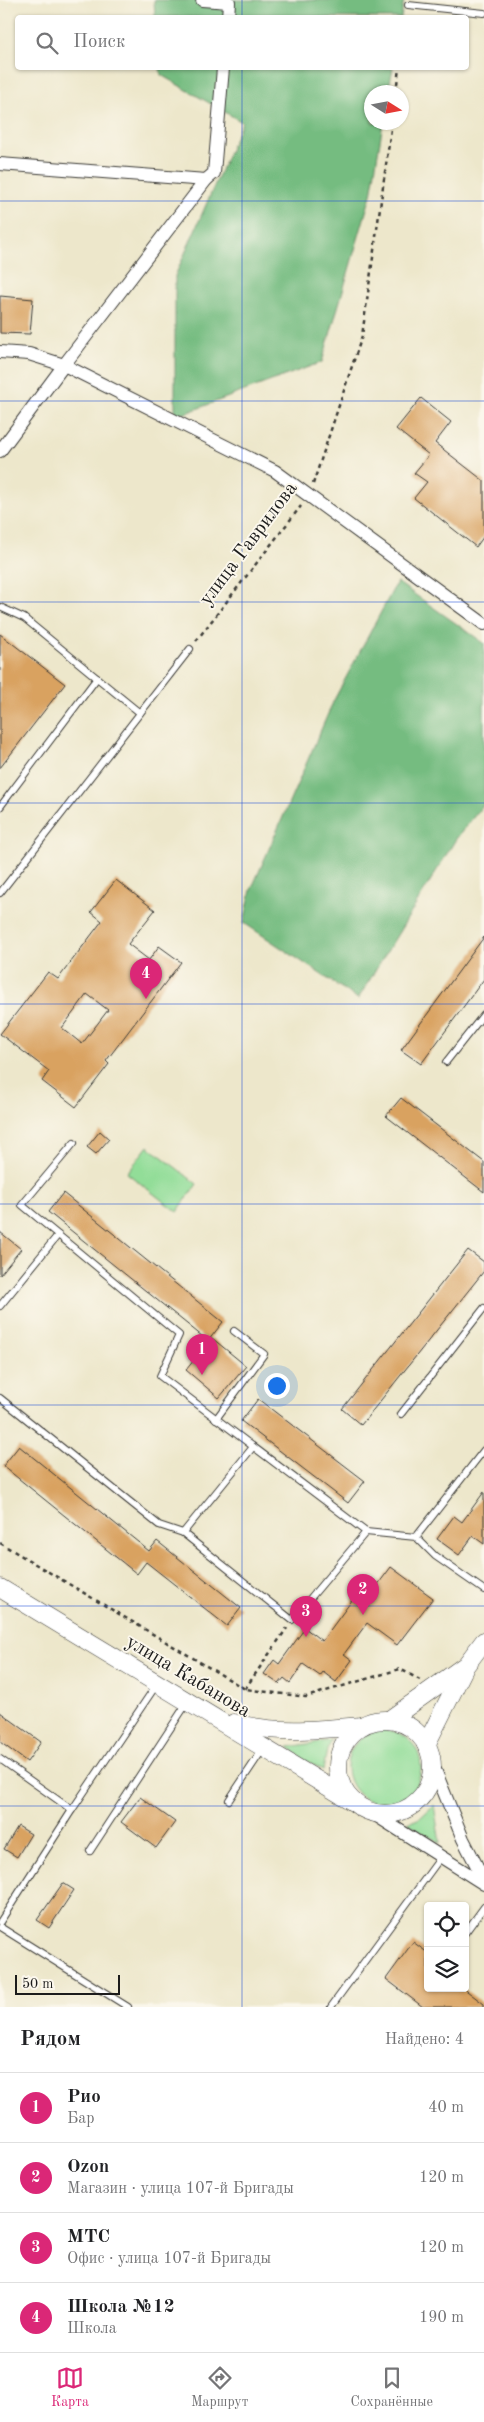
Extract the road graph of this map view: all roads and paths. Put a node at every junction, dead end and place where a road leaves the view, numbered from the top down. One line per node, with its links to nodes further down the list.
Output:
1 (202, 0): 4 (street)
2 (408, 5): 3 (lane)
3 (484, 13)
4 (228, 15)
5 (223, 70): 10 (street)
6 (400, 70): 7 (path)
7 (397, 85)
8 (391, 130): 14 (path, улица Гаврилова)
9 (0, 164): 10 (street)
10 (206, 180): 12 (street)
11 (0, 352): 12 (street)
12 (64, 366): 13 (street); 14 (street)
13 (0, 451)
14 (309, 495): 16 (street); 17 (path, улица Гаврилова)
15 (0, 607): 18 (lane)
16 (484, 624)
17 (190, 649): 19 (lane)
18 (97, 678): 19 (lane); 20 (lane)
19 (140, 713): 21 (lane)
20 (0, 807)
21 (0, 893)
22 (484, 1014): 23 (lane)
23 (446, 1062)
24 (74, 1143): 25 (lane)
25 (58, 1234): 26 (lane); 31 (lane)
26 (0, 1306)
27 (484, 1308): 30 (lane)
28 (234, 1331): 31 (lane)
29 (0, 1398): 35 (lane)
30 (401, 1414)
31 (216, 1419): 32 (lane)
32 (253, 1447): 34 (lane); 35 (lane)
33 (484, 1450): 36 (lane)
34 (366, 1532): 36 (lane); 40 (lane)
35 (183, 1533): 40 (lane)
36 (416, 1537): 39 (lane)
37 (0, 1543): 45 (path)
38 (0, 1588): 44 (main road, улица Кабанова)
39 (484, 1590)
40 (292, 1620): 45 (path)
41 (484, 1641): 42 (main road)
42 (466, 1666): 48 (main road); 51 (main road)
43 (422, 1681): 45 (path)
44 (158, 1684): 46 (main road, улица Кабанова); 55 (lane)
45 (246, 1689)
46 (188, 1702): 47 (main road, улица Кабанова); 56 (lane)
47 (214, 1718): 49 (main road); 50 (main road, улица Кабанова)
48 (389, 1720): 49 (main road); 51 (main road)
49 (361, 1726): 54 (main road)
50 (264, 1748): 53 (lane); 54 (main road, улица Кабанова)
51 (429, 1752): 54 (main road); 58 (street)
52 (0, 1759): 55 (lane)
53 (229, 1800)
54 (362, 1807): 57 (street, улица Кабанова)
55 (72, 1810): 61 (lane)
56 (90, 1851)
57 (441, 1857): 59 (street, улица Кабанова); 65 (lane)
58 (484, 1880)
59 (484, 1884)
60 (484, 1907): 63 (lane)
61 (0, 1922)
62 (0, 1927): 64 (lane)
63 (469, 1927)
64 (128, 2007)
65 (331, 2007)

